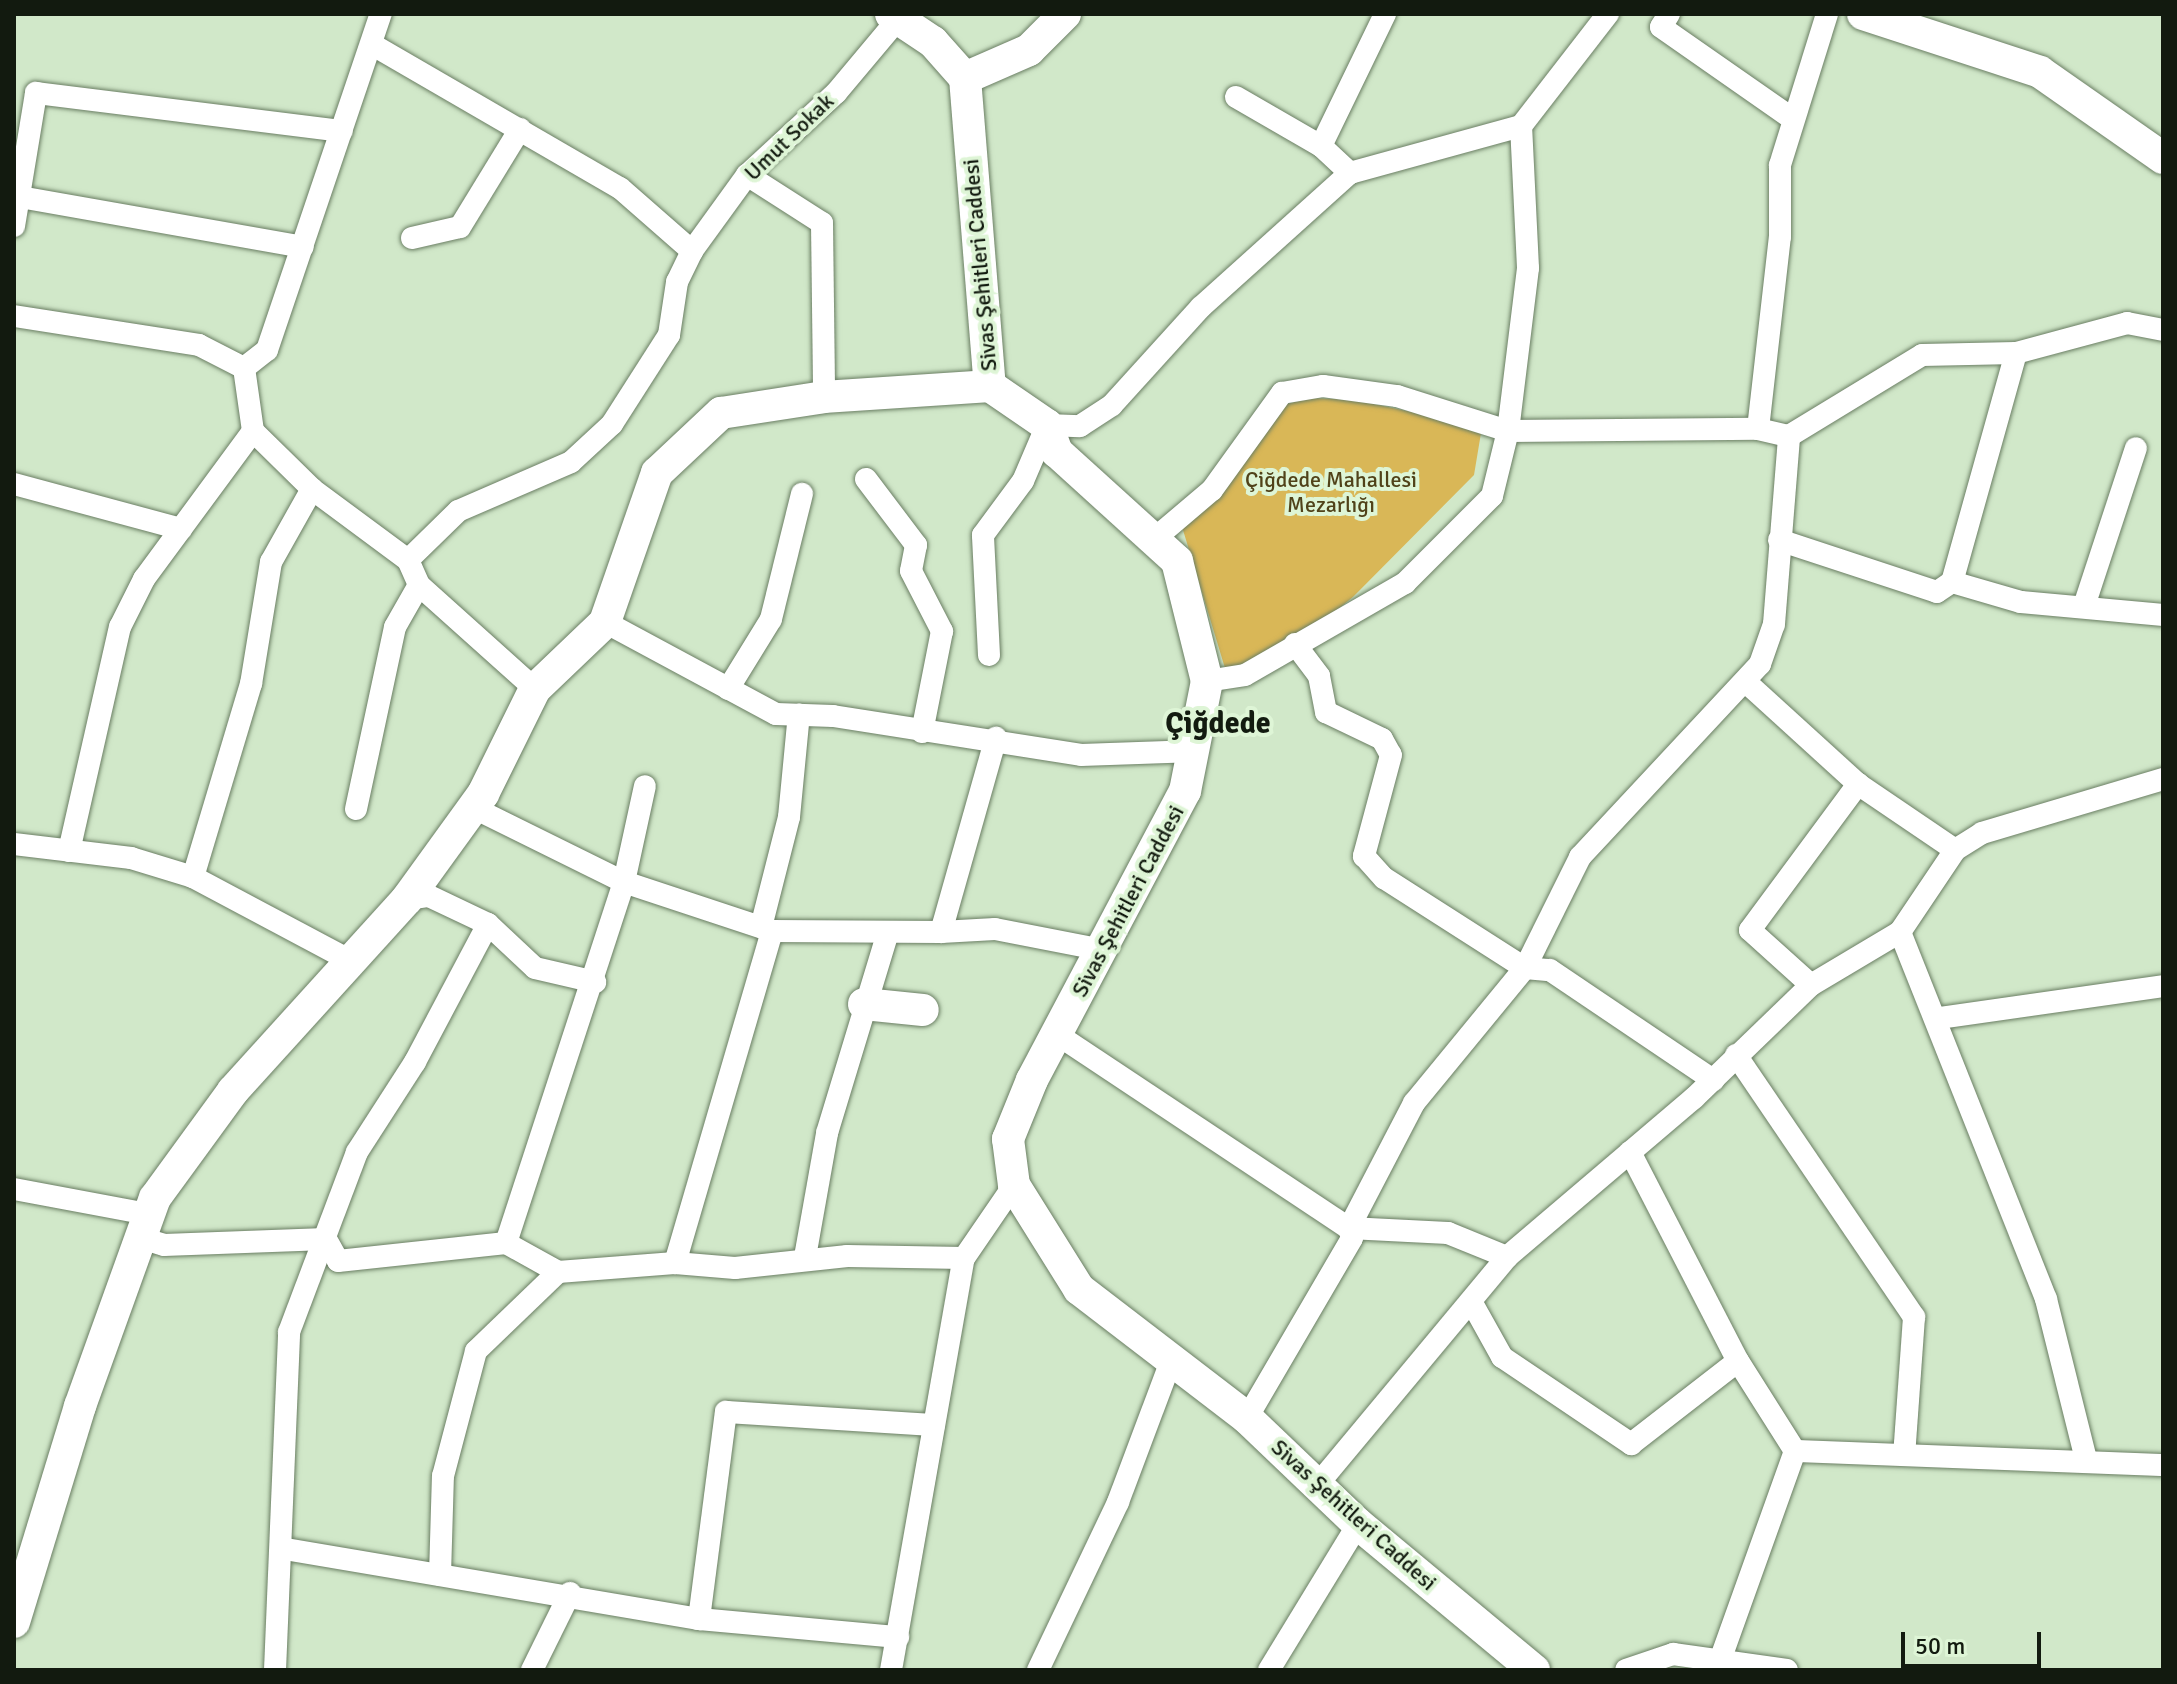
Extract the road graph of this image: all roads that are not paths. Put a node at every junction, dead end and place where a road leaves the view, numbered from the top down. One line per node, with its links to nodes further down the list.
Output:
1 (381, 14): 9 (street)
2 (1065, 14): 10 (street)
3 (1385, 14): 16 (street)
4 (1669, 14): 12 (street)
5 (1827, 14): 12 (street)
6 (1863, 14): 17 (street)
7 (1603, 15): 13 (street)
8 (904, 18): 10 (street); 19 (street, Umut Sokak)
9 (373, 45): 14 (street); 15 (street)
10 (965, 78): 29 (street, Sivas Şehitleri Caddesi)
11 (1236, 97): 16 (street)
12 (1793, 119): 32 (street)
13 (1521, 126): 18 (street); 34 (street)
14 (520, 129): 22 (street); 24 (street)
15 (342, 131): 20 (street); 23 (street)
16 (1321, 146): 18 (street)
17 (2163, 158)
18 (1350, 173): 31 (street)
19 (747, 175): 24 (street, Umut Sokak); 30 (street)
20 (20, 197): 21 (street); 23 (street)
21 (14, 226)
22 (412, 238)
23 (303, 247): 28 (street)
24 (692, 251): 44 (street, Umut Sokak)
25 (14, 316): 28 (street)
26 (2163, 330): 27 (street)
27 (2016, 353): 35 (street); 45 (street)
28 (244, 368): 33 (street)
29 (990, 386): 30 (street); 31 (street, Sivas Şehitleri Caddesi)
30 (824, 397): 49 (street)
31 (1047, 425): 42 (street, Sivas Şehitleri Caddesi); 51 (street)
32 (1758, 429): 34 (street); 35 (street)
33 (253, 431): 39 (street); 41 (street)
34 (1508, 431): 42 (street); 50 (street)
35 (1789, 436): 43 (street)
36 (2136, 448): 47 (street)
37 (866, 479): 57 (street)
38 (14, 484): 41 (street)
39 (312, 489): 44 (street); 68 (street)
40 (802, 494): 55 (street)
41 (181, 529): 67 (street)
42 (1153, 540): 52 (street, Sivas Şehitleri Caddesi)
43 (1779, 540): 45 (street); 53 (street)
44 (408, 560): 46 (street)
45 (1952, 582): 47 (street)
46 (419, 585): 54 (street); 64 (street)
47 (2084, 606): 48 (street)
48 (2163, 615)
49 (605, 622): 54 (street); 55 (street)
50 (1295, 644): 52 (street); 78 (street)
51 (989, 655)
52 (1207, 681): 59 (street, Sivas Şehitleri Caddesi)
53 (1747, 683): 61 (street); 78 (street)
54 (535, 689): 63 (street)
55 (728, 689): 56 (street)
56 (799, 714): 57 (street); 72 (street)
57 (922, 732): 58 (street)
58 (996, 738): 59 (street); 73 (street)
59 (1196, 751): 76 (street, Sivas Şehitleri Caddesi)
60 (2163, 779): 66 (street)
61 (1858, 784): 66 (street); 80 (street)
62 (645, 786): 69 (street)
63 (474, 808): 69 (street); 70 (street)
64 (356, 809)
65 (14, 844): 67 (street)
66 (1955, 850): 74 (street)
67 (69, 851): 68 (street)
68 (193, 877): 77 (street)
69 (624, 882): 72 (street); 79 (street)
70 (407, 899): 71 (street); 77 (street)
71 (488, 924): 79 (street); 93 (street)
72 (766, 929): 75 (street); 98 (street)
73 (941, 932): 75 (street); 76 (street)
74 (1900, 932): 80 (street); 84 (street)
75 (887, 936): 82 (street)
76 (1103, 950): 85 (street, Sivas Şehitleri Caddesi)
77 (355, 963): 91 (street)
78 (1525, 968): 87 (street); 92 (street)
79 (595, 982): 94 (street)
80 (1811, 985): 86 (street)
81 (2163, 986): 84 (street)
82 (864, 1004): 83 (street); 95 (street)
83 (923, 1010)
84 (1939, 1018): 107 (street)
85 (1058, 1035): 89 (street, Sivas Şehitleri Caddesi); 92 (street)
86 (1736, 1055): 87 (street); 106 (street)
87 (1713, 1080): 88 (street)
88 (1630, 1152): 96 (street); 101 (street)
89 (1014, 1185): 97 (street); 102 (street, Sivas Şehitleri Caddesi)
90 (14, 1189): 91 (street)
91 (143, 1226): 93 (street); 113 (street)
92 (1349, 1228): 96 (street); 103 (street)
93 (326, 1239): 94 (street); 111 (street)
94 (506, 1243): 99 (street)
95 (805, 1257): 97 (street); 98 (street)
96 (1507, 1257): 100 (street)
97 (964, 1258): 104 (street)
98 (675, 1263): 99 (street)
99 (558, 1272): 112 (street)
100 (1472, 1303): 101 (street); 109 (street)
101 (1738, 1361): 105 (street)
102 (1170, 1364): 103 (street, Sivas Şehitleri Caddesi); 122 (street)
103 (1247, 1418): 109 (street, Sivas Şehitleri Caddesi)
104 (934, 1425): 115 (street); 117 (street)
105 (1795, 1451): 106 (street); 118 (street)
106 (1904, 1455): 107 (street)
107 (2086, 1459): 108 (street)
108 (2163, 1465)
109 (1318, 1484): 110 (street, Sivas Şehitleri Caddesi)
110 (1358, 1524): 123 (street); 124 (street, Sivas Şehitleri Caddesi)
111 (285, 1549): 112 (street); 119 (street)
112 (440, 1575): 114 (street)
113 (21, 1589): 116 (street)
114 (570, 1593): 115 (street); 120 (street)
115 (699, 1619): 117 (street)
116 (14, 1622)
117 (898, 1637): 121 (street)
118 (1722, 1655): 125 (street); 126 (street)
119 (275, 1670)
120 (532, 1670)
121 (891, 1670)
122 (1038, 1670)
123 (1269, 1670)
124 (1534, 1670)
125 (1626, 1670)
126 (1787, 1670)

